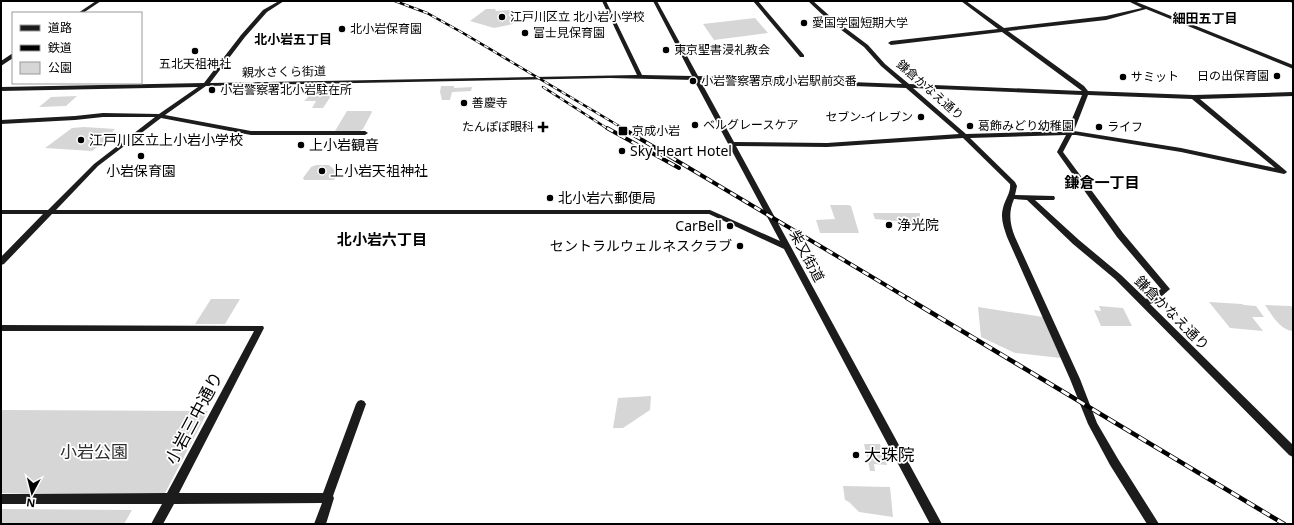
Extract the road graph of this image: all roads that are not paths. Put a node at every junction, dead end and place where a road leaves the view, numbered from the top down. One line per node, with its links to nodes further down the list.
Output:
1 (99, 1): 10 (street)
2 (282, 1): 19 (street)
3 (604, 1): 17 (street)
4 (655, 1): 18 (street, 柴又街道)
5 (755, 1): 14 (street)
6 (810, 1): 20 (street, 鎌倉かなえ通り)
7 (963, 1): 11 (street)
8 (1130, 1): 9 (street)
9 (1146, 8): 11 (street); 16 (street)
10 (82, 12)
11 (1003, 30): 12 (street); 22 (street)
12 (891, 43)
13 (12, 56): 15 (street)
14 (802, 56)
15 (1, 64)
16 (1293, 67)
17 (640, 76): 18 (street, 親水さくら街道); 19 (street, 親水さくら街道)
18 (697, 78): 20 (street, 親水さくら街道); 30 (street, 柴又街道)
19 (204, 85): 21 (street, 親水さくら街道); 25 (street)
20 (906, 86): 22 (street, 親水さくら街道); 29 (street, 鎌倉かなえ通り)
21 (1, 88)
22 (1086, 92): 24 (street, 親水さくら街道); 28 (street)
23 (1293, 94): 24 (street, 親水さくら街道)
24 (1194, 97): 28 (street)
25 (160, 116): 26 (street); 27 (street); 35 (street)
26 (1, 122)
27 (365, 133)
28 (1070, 133): 29 (street); 38 (street)
29 (964, 136): 30 (street); 31 (street, 鎌倉かなえ通り)
30 (732, 144): 36 (street, 柴又街道)
31 (1010, 197): 32 (street); 48 (street)
32 (1028, 197): 33 (street); 38 (street, 鎌倉かなえ通り)
33 (1051, 198)
34 (1, 212): 35 (street)
35 (50, 212): 36 (street); 37 (street)
36 (788, 248): 47 (street, 柴又街道)
37 (1, 262)
38 (1145, 303): 41 (street, 鎌倉かなえ通り)
39 (1, 328): 42 (street, 小岩三中通り)
40 (361, 404): 43 (street)
41 (1293, 452)
42 (171, 498): 43 (street); 44 (street); 45 (street, 小岩三中通り)
43 (327, 498): 46 (street)
44 (1, 499)
45 (157, 524)
46 (320, 524)
47 (936, 524)
48 (1153, 524)

